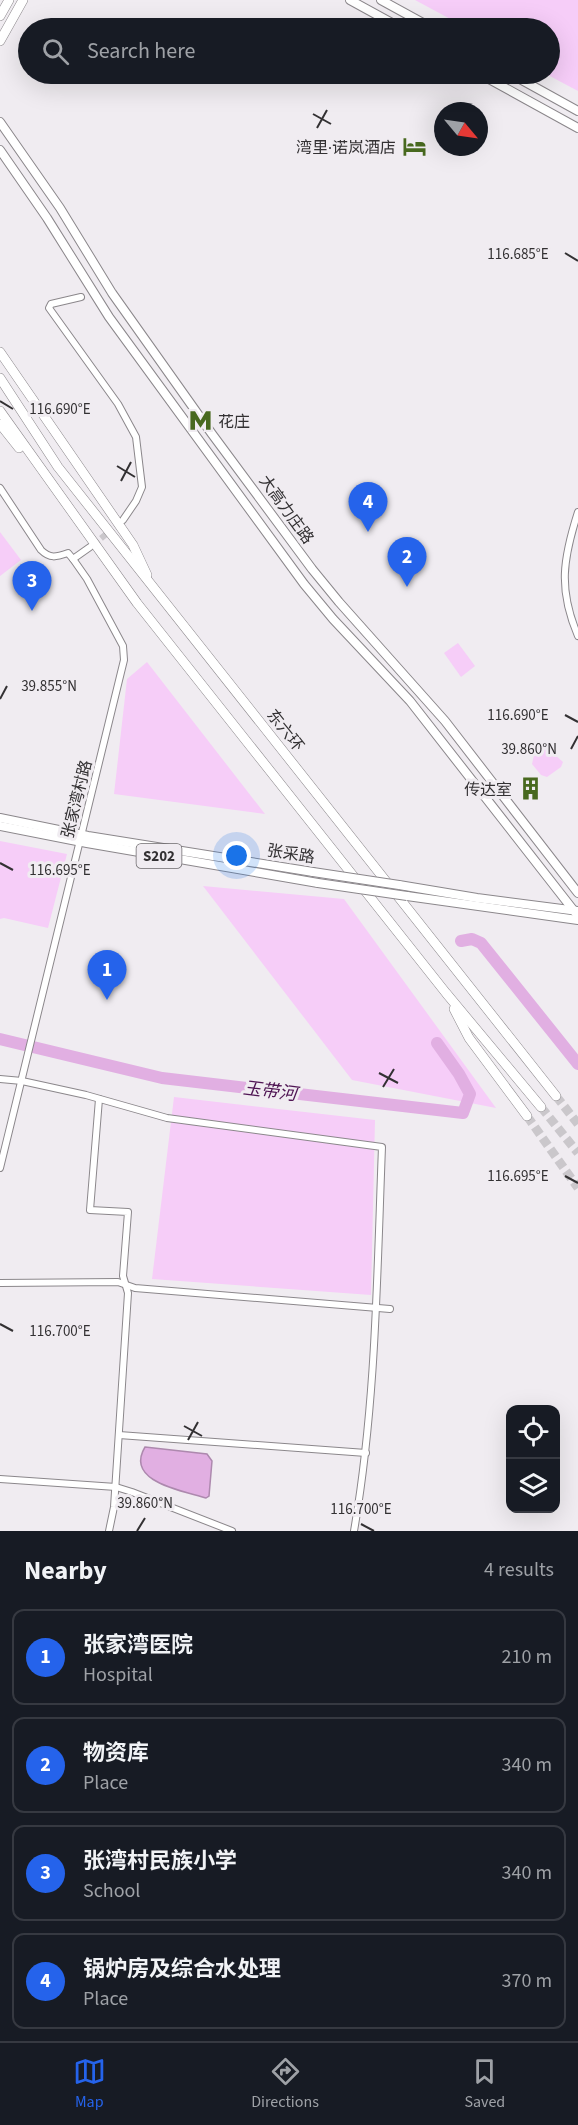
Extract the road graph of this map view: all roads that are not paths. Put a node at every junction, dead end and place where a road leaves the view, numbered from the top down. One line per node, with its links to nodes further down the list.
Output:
1 (9, 0): 5 (highway)
2 (23, 0): 8 (highway)
3 (350, 0): 6 (main road)
4 (381, 0): 7 (main road)
5 (0, 16)
6 (383, 18)
7 (414, 18)
8 (0, 40)
9 (498, 84): 13 (main road)
10 (530, 84): 11 (main road)
11 (578, 111)
12 (0, 122): 31 (main road, 大高力庄路)
13 (578, 128)
14 (0, 150): 32 (main road, 大高力庄路)
15 (81, 297): 22 (street)
16 (0, 352): 26 (highway)
17 (0, 378): 26 (highway, 东六环)
18 (0, 411): 23 (highway)
19 (0, 424): 23 (highway)
20 (0, 488): 25 (street)
21 (578, 512): 27 (street)
22 (123, 520)
23 (84, 531): 35 (highway)
24 (90, 547): 25 (street)
25 (73, 559): 30 (street, 张家湾村路)
26 (155, 591): 38 (highway, 东六环)
27 (578, 636)
28 (0, 818): 30 (main road, 张采路 / S202)
29 (0, 826): 30 (main road, 张采路 / S202)
30 (80, 838): 34 (main road, 张采路 / S202, bridge); 34 (main road, 张采路 / S202, bridge); 37 (street, 张家湾村路)
31 (561, 870): 32 (main road); 33 (main road, 大高力庄路)
32 (551, 880): 34 (main road, 大高力庄路)
33 (578, 893)
34 (577, 914)
35 (446, 993): 40 (highway); 41 (highway)
36 (0, 1079): 37 (street)
37 (22, 1081): 39 (street); 42 (street, 张家湾村路)
38 (556, 1096)
39 (99, 1099): 45 (street); 46 (street)
40 (541, 1107)
41 (527, 1116)
42 (2, 1149): 43 (street, 张家湾村路)
43 (0, 1168)
44 (0, 1283): 45 (street)
45 (126, 1285): 46 (street); 48 (street)
46 (376, 1308): 47 (street); 49 (street)
47 (390, 1309)
48 (119, 1435): 49 (street); 51 (street)
49 (366, 1454): 54 (street)
50 (0, 1479): 51 (street)
51 (116, 1487): 52 (street); 53 (street)
52 (109, 1531)
53 (232, 1531)
54 (354, 1531)

